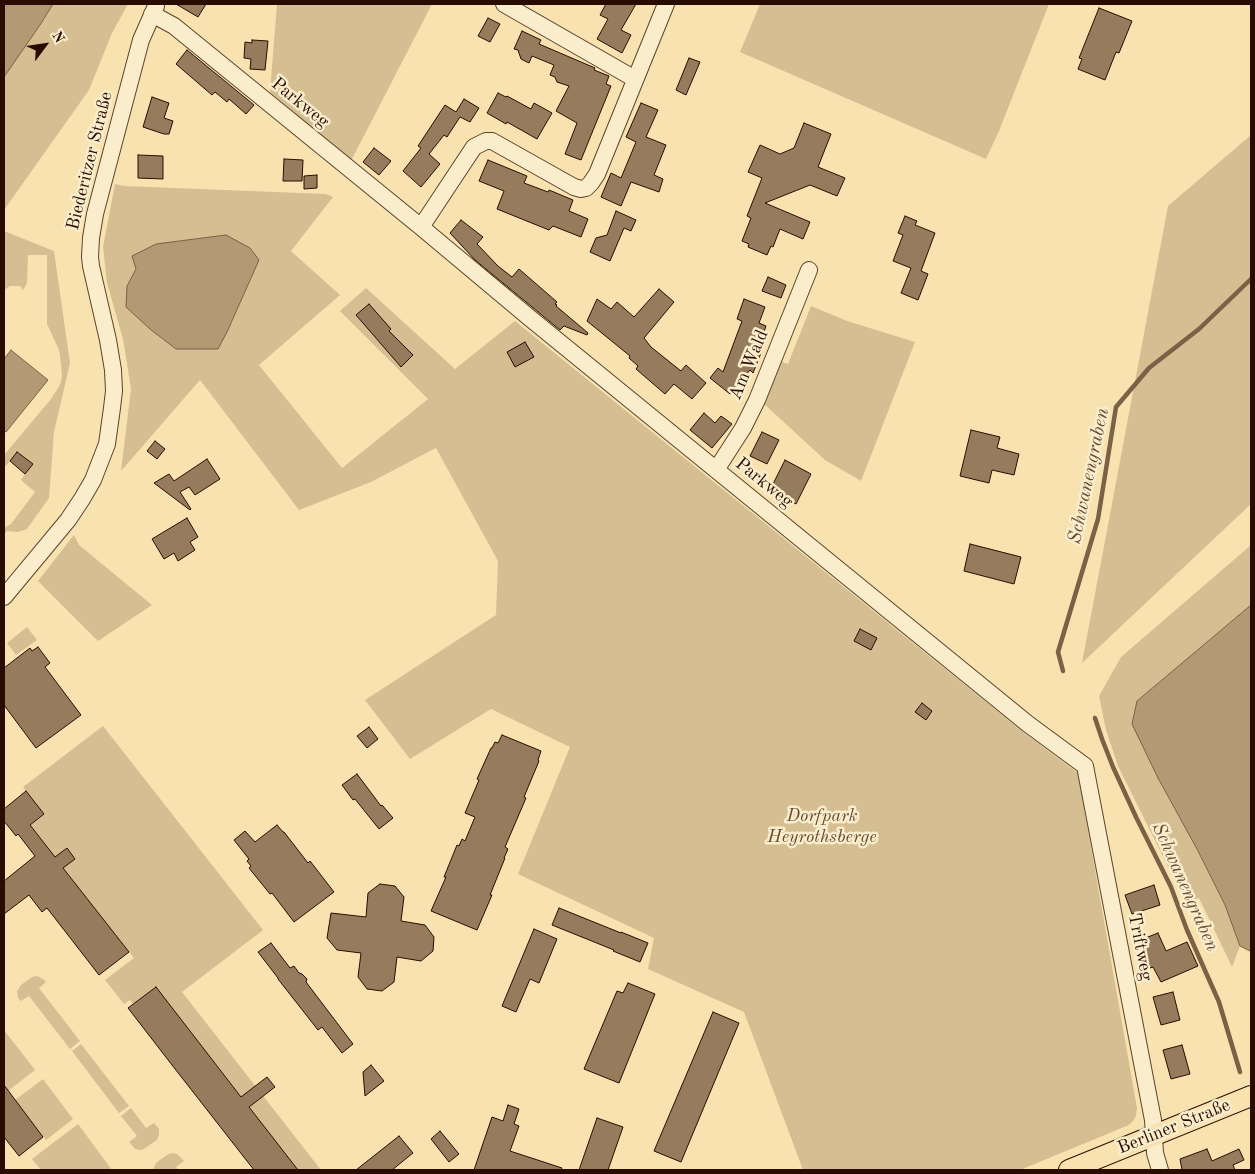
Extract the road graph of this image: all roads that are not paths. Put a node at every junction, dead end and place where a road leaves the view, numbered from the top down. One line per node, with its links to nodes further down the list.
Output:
1 (504, 4): 4 (street)
2 (666, 4): 4 (street)
3 (155, 9): 5 (street, Parkweg); 8 (street, Biederitzer Straße)
4 (635, 79): 5 (street)
5 (421, 227): 7 (street, Parkweg)
6 (809, 270): 7 (street, Am Wald)
7 (716, 470): 9 (street, Parkweg)
8 (4, 597)
9 (1085, 766): 11 (street, Triftweg)
10 (1251, 1096): 11 (main road, Berliner Straße)
11 (1154, 1136): 12 (main road, Berliner Straße); 13 (street, Triftweg)
12 (1069, 1170)
13 (1160, 1170)

